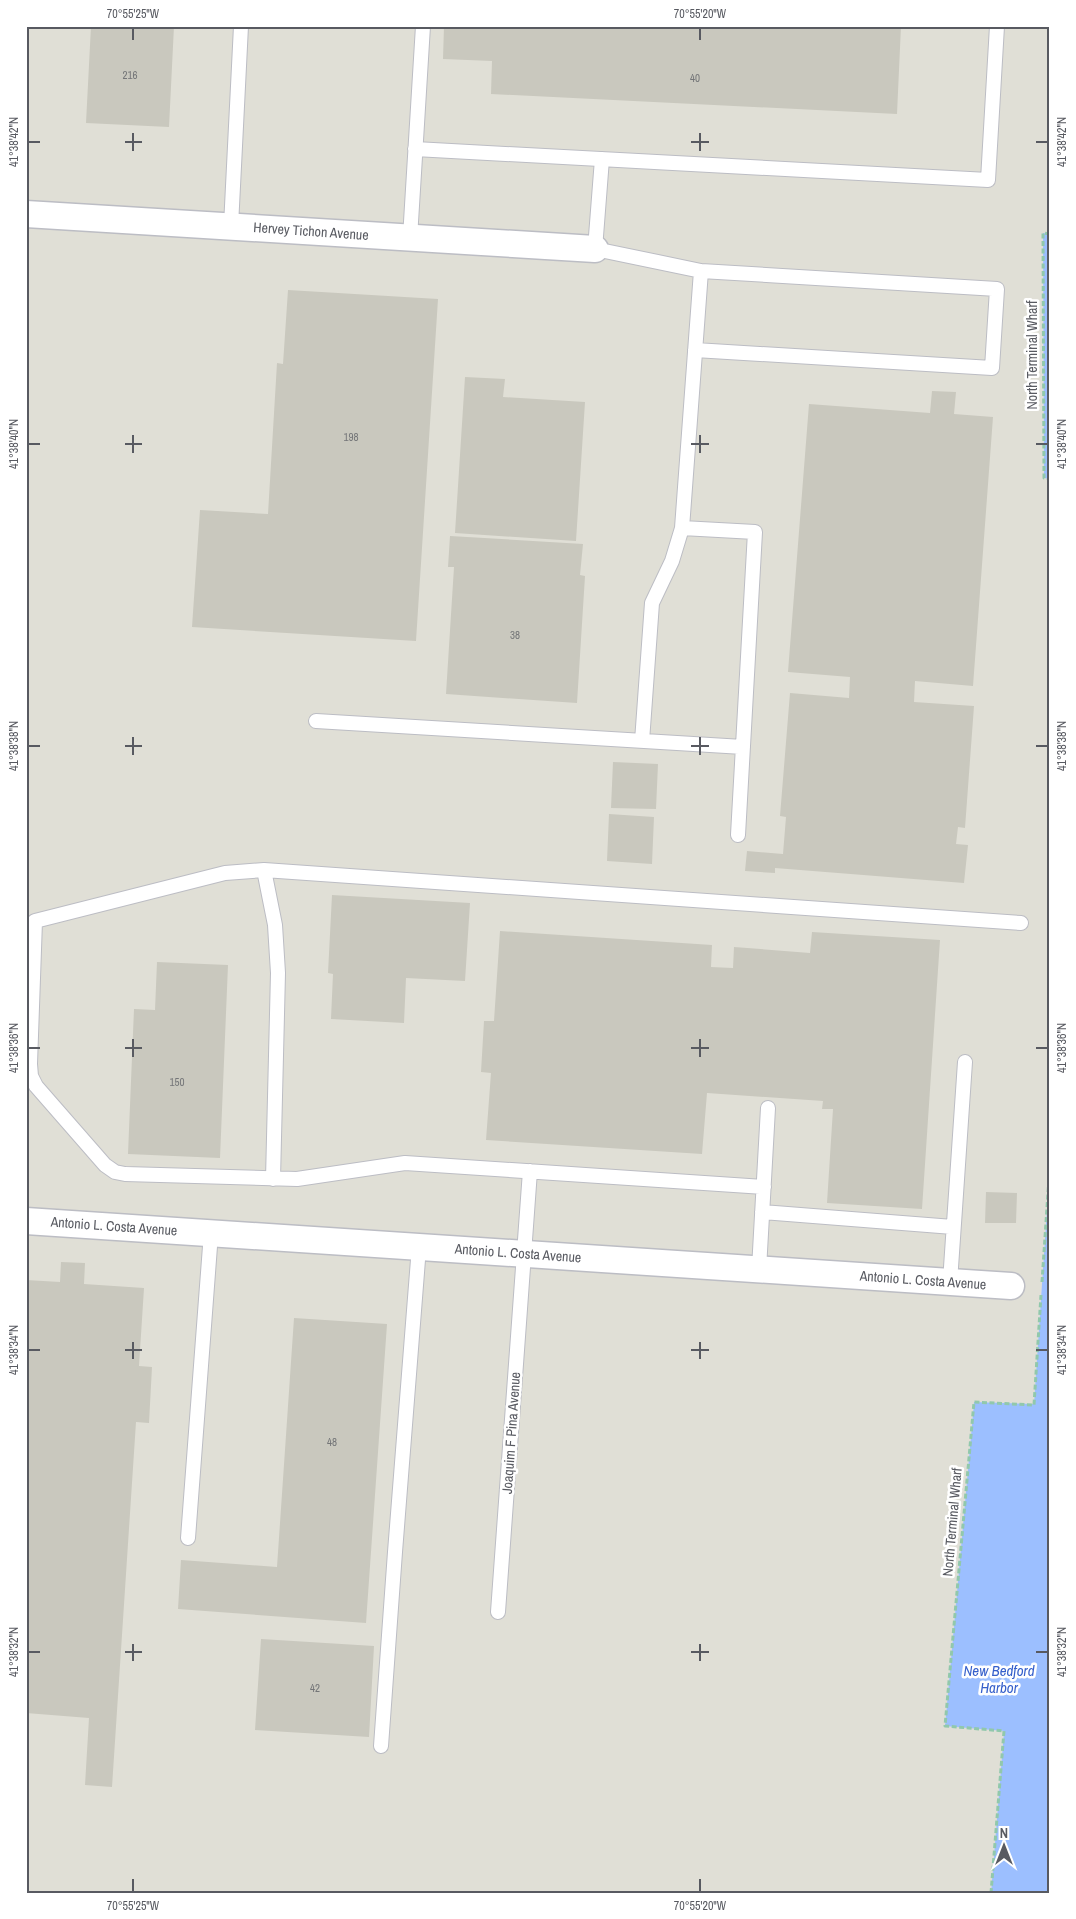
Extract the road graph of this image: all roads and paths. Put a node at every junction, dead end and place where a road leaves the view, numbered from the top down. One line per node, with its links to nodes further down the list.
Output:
1 (241, 26): 7 (lane)
2 (423, 26): 4 (lane)
3 (997, 26): 5 (lane)
4 (415, 149): 5 (lane); 9 (lane)
5 (602, 159): 10 (lane)
6 (26, 214): 7 (street, Hervey Tichon Avenue)
7 (231, 226): 9 (street, Hervey Tichon Avenue)
8 (1050, 234): 13 (path, North Terminal Wharf)
9 (410, 238): 10 (street, Hervey Tichon Avenue)
10 (595, 249): 11 (lane)
11 (701, 271): 12 (lane); 12 (lane)
12 (695, 350): 14 (lane)
13 (1050, 479)
14 (682, 528): 16 (lane); 17 (lane)
15 (316, 721): 16 (lane)
16 (642, 741): 17 (lane)
17 (743, 747): 18 (lane)
18 (738, 835)
19 (264, 870): 20 (lane); 21 (lane); 26 (lane)
20 (31, 921): 26 (lane)
21 (1021, 923)
22 (966, 1062): 30 (lane)
23 (768, 1108): 27 (lane)
24 (1050, 1163): 40 (path, North Terminal Wharf)
25 (530, 1171): 26 (lane); 27 (lane); 33 (lane, Joaquim F Pina Avenue)
26 (273, 1179)
27 (764, 1187): 28 (lane)
28 (762, 1212): 30 (lane); 34 (lane)
29 (26, 1220): 31 (street, Antonio L. Costa Avenue)
30 (953, 1227): 35 (lane)
31 (211, 1233): 32 (street, Antonio L. Costa Avenue); 37 (lane)
32 (419, 1247): 33 (street, Antonio L. Costa Avenue); 39 (lane)
33 (524, 1253): 34 (street, Antonio L. Costa Avenue); 38 (lane, Joaquim F Pina Avenue)
34 (759, 1269): 35 (street, Antonio L. Costa Avenue)
35 (950, 1282): 36 (street, Antonio L. Costa Avenue)
36 (1011, 1286)
37 (188, 1538)
38 (498, 1612)
39 (382, 1746)
40 (991, 1893)

